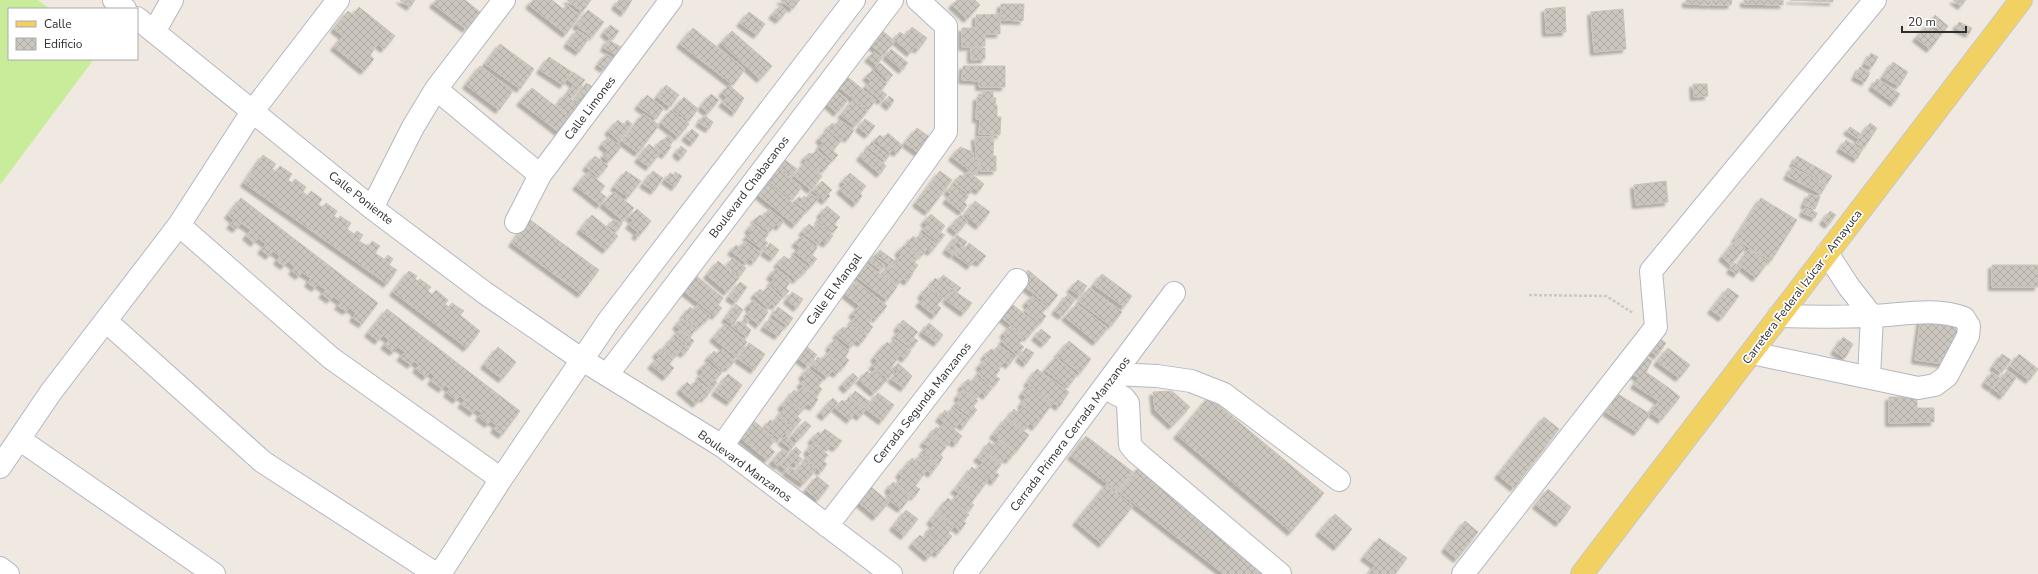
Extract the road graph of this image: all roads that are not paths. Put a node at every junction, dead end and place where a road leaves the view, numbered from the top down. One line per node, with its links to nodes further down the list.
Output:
1 (114, 0): 11 (street)
2 (172, 0): 13 (street)
3 (338, 0): 15 (street)
4 (504, 0): 14 (street)
5 (672, 0): 16 (street, Calle Limones)
6 (854, 0): 27 (street)
7 (892, 0): 27 (street, Boulevard Chabacanos)
8 (918, 0): 31 (street, Calle El Mangal)
9 (1875, 0): 44 (street)
10 (2021, 0): 20 (main road, Carretera Federal Izúcar - Amayuca)
11 (124, 8)
12 (138, 19): 13 (street, Calle Poniente)
13 (154, 32): 15 (street, Calle Poniente)
14 (436, 89): 16 (street); 17 (street)
15 (252, 112): 17 (street, Calle Poniente); 19 (street)
16 (540, 174): 18 (street, Calle Limones)
17 (372, 208): 27 (street, Calle Poniente)
18 (516, 222)
19 (178, 224): 25 (street); 33 (street)
20 (1827, 253): 23 (main road, Carretera Federal Izúcar - Amayuca); 24 (street)
21 (1017, 280): 35 (street, Cerrada Segunda Manzanos)
22 (1174, 293): 29 (street, Cerrada Primera Cerrada Manzanos)
23 (1779, 316): 24 (street); 26 (main road, Carretera Federal Izúcar - Amayuca)
24 (1872, 316): 28 (street); 28 (street)
25 (106, 321): 30 (street); 39 (street)
26 (1752, 353): 28 (street); 45 (main road, Carretera Federal Izúcar - Amayuca)
27 (594, 367): 31 (street, Boulevard Manzanos); 33 (street)
28 (1869, 377)
29 (1109, 381): 34 (street); 42 (street, Cerrada Primera Cerrada Manzanos); 43 (street)
30 (19, 439): 32 (street); 38 (street)
31 (722, 446): 35 (street, Boulevard Manzanos)
32 (0, 467)
33 (501, 479): 40 (street)
34 (1339, 480)
35 (827, 526): 41 (street, Boulevard Manzanos)
36 (0, 568): 37 (street)
37 (8, 574)
38 (214, 574)
39 (436, 574)
40 (440, 574)
41 (891, 574)
42 (965, 574)
43 (1280, 574)
44 (1463, 574)
45 (1582, 574)

